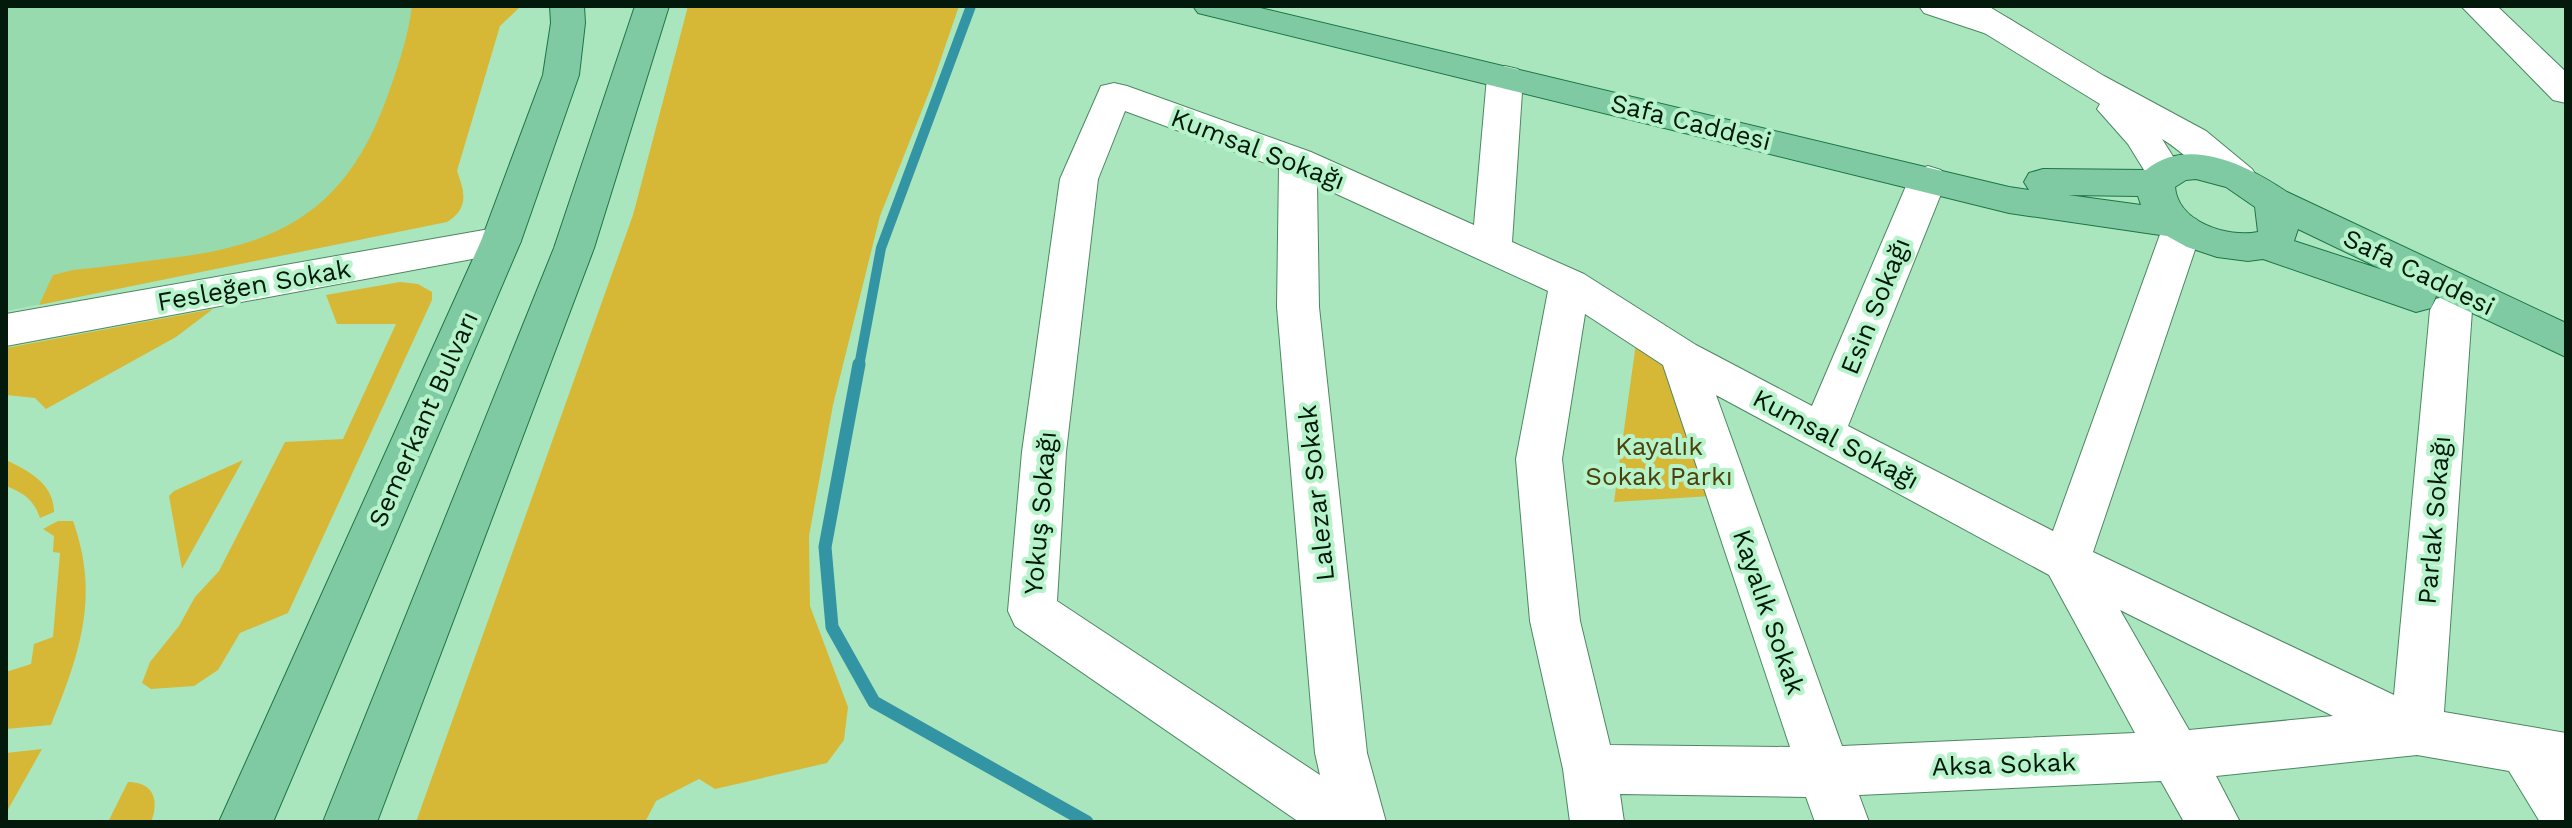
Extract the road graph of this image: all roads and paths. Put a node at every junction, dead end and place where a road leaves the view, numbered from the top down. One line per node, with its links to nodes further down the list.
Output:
1 (567, 6): 19 (main road, Semerkant Bulvarı)
2 (652, 6): 37 (main road)
3 (1210, 6): 9 (main road, Safa Caddesi)
4 (1296, 6): 14 (main road, Safa Caddesi)
5 (1936, 6): 8 (street)
6 (1964, 6): 8 (street)
7 (2478, 6): 11 (street)
8 (2010, 32): 10 (street)
9 (1505, 77): 16 (main road, Safa Caddesi); 21 (street)
10 (2091, 84): 14 (street); 15 (street)
11 (2566, 92)
12 (1114, 94): 13 (street, Kumsal Sokağı); 38 (street, Yokuş Sokağı)
13 (1298, 161): 21 (street, Kumsal Sokağı); 39 (street, Lalezar Sokak)
14 (2160, 178): 15 (main road, Safa Caddesi); 18 (main road)
15 (2239, 178): 17 (main road, Safa Caddesi)
16 (1928, 179): 18 (main road, Safa Caddesi); 28 (street, Esin Sokağı)
17 (2273, 201): 20 (main road); 25 (main road, Safa Caddesi)
18 (2179, 226): 20 (main road, Safa Caddesi); 29 (street)
19 (501, 241): 24 (street, Fesleğen Sokak); 36 (main road, Semerkant Bulvarı)
20 (2267, 246): 23 (main road, Safa Caddesi)
21 (1492, 249): 22 (street, Kumsal Sokağı)
22 (1570, 284): 26 (street, Kumsal Sokağı); 33 (street)
23 (2451, 310): 27 (main road, Safa Caddesi); 30 (street, Parlak Sokağı)
24 (6, 330)
25 (2566, 341)
26 (1681, 356): 28 (street, Kumsal Sokağı); 34 (street, Kayalık Sokak)
27 (2566, 359)
28 (1823, 433): 29 (street, Kumsal Sokağı)
29 (2066, 561): 30 (street, Kumsal Sokağı); 32 (street)
30 (2417, 731): 31 (street, Kumsal Sokağı); 32 (street, Aksa Sokak)
31 (2545, 753): 35 (street)
32 (2176, 756): 34 (street, Aksa Sokak); 42 (street)
33 (1589, 769): 34 (street, Aksa Sokak); 40 (street)
34 (1823, 772): 41 (street, Kayalık Sokak)
35 (2566, 815)
36 (246, 822)
37 (350, 822)
38 (1345, 822)
39 (1359, 822)
40 (1597, 822)
41 (1842, 822)
42 (2213, 822)

